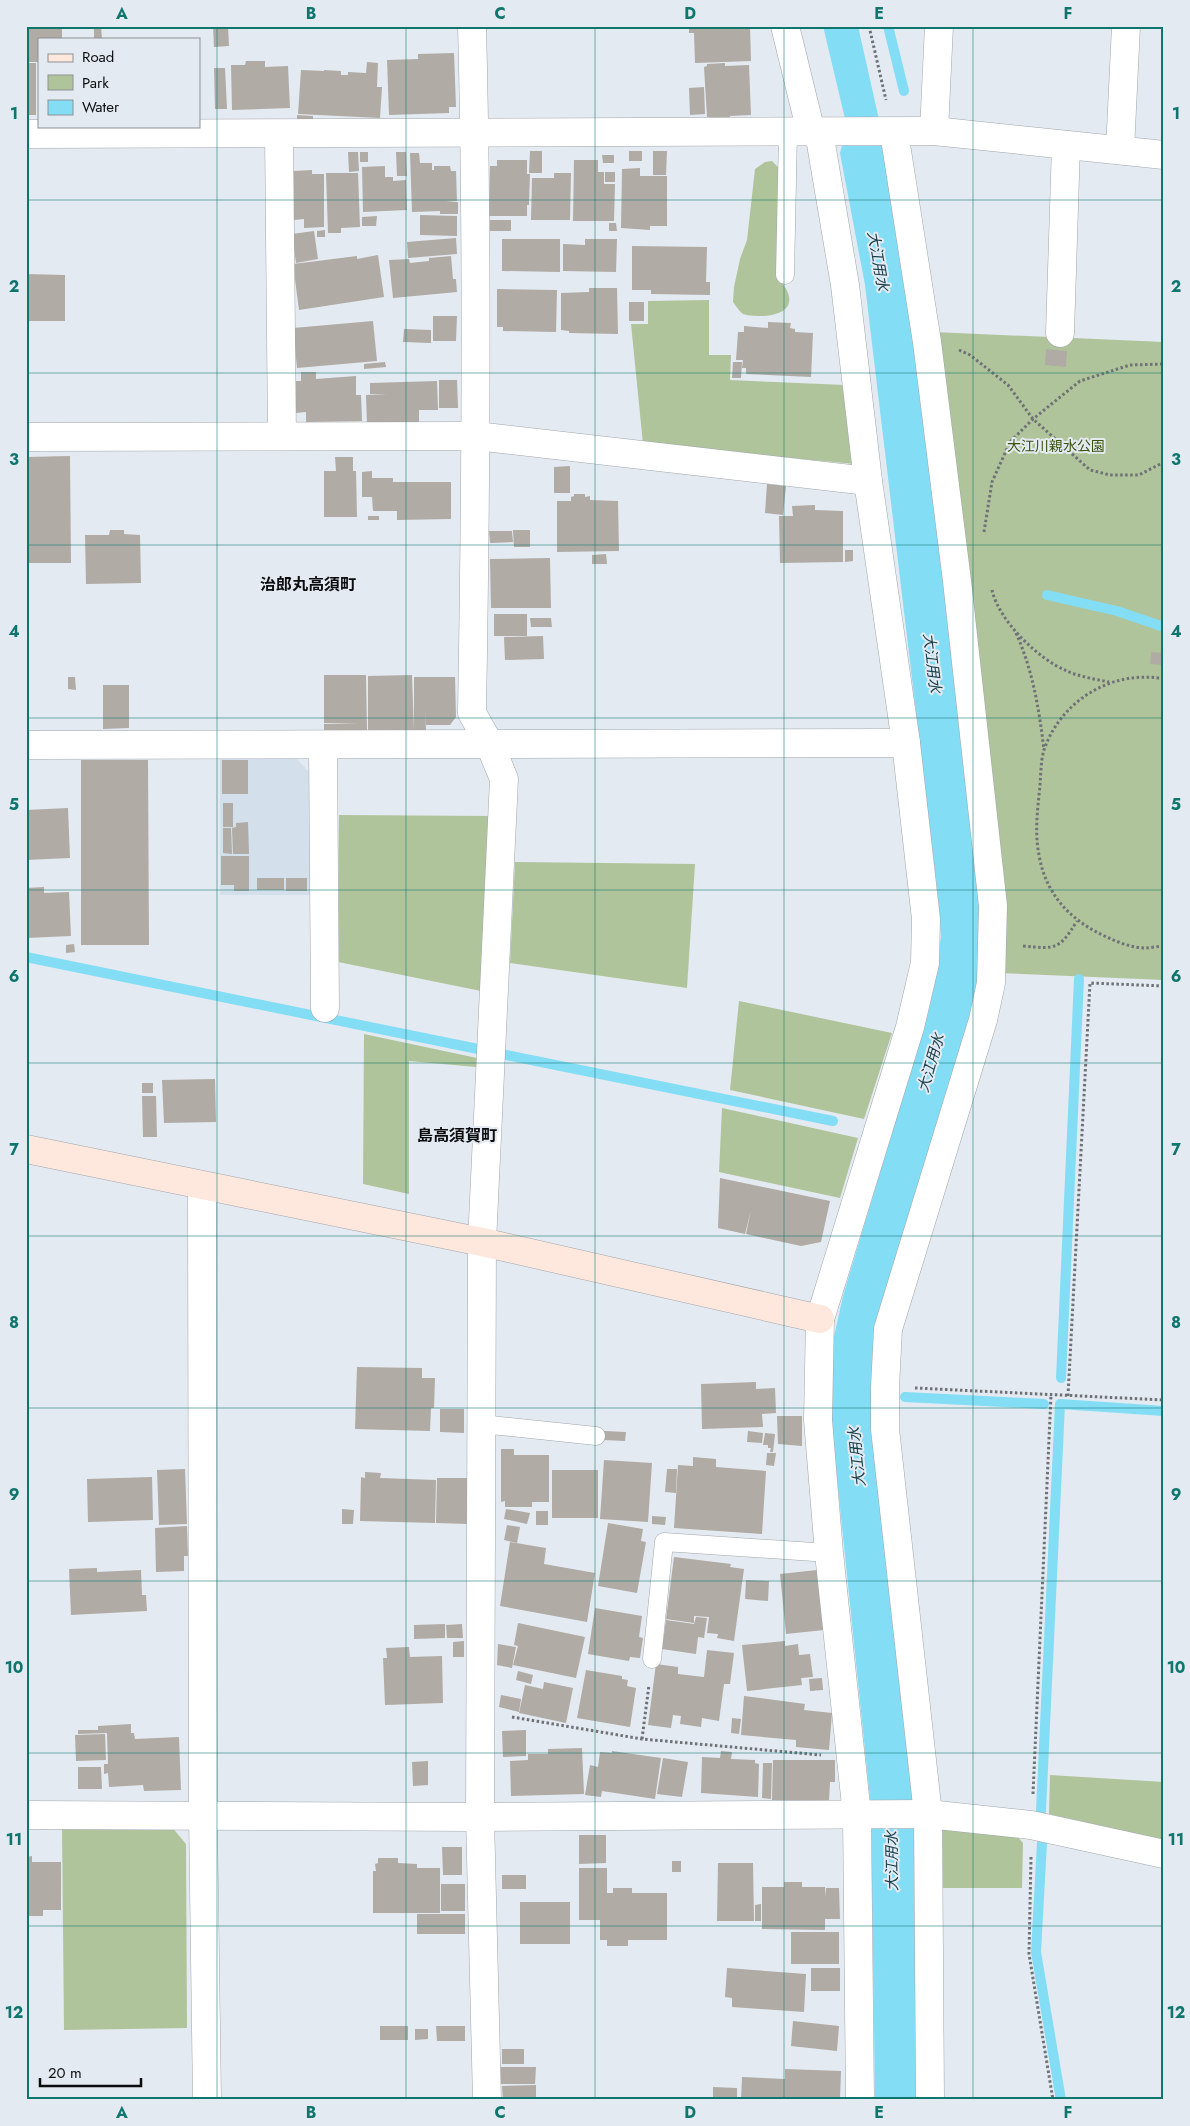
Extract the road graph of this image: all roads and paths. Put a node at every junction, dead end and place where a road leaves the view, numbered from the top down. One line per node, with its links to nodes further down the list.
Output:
1 (472, 26): 9 (street)
2 (786, 26): 7 (street)
3 (869, 26): 8 (path)
4 (939, 26): 6 (street)
5 (1126, 26): 13 (street)
6 (934, 131): 8 (street); 12 (street)
7 (812, 132): 8 (street); 9 (street); 15 (lane); 24 (street)
8 (890, 132): 17 (street)
9 (475, 133): 11 (street); 21 (street)
10 (26, 134): 11 (street)
11 (280, 134): 20 (street)
12 (1066, 144): 13 (street); 16 (street)
13 (1120, 150): 14 (street)
14 (1164, 155)
15 (785, 275)
16 (1060, 334)
17 (927, 342): 19 (path); 36 (street)
18 (1164, 364): 19 (path)
19 (1033, 419): 23 (path); 25 (path)
20 (282, 436): 21 (street); 22 (street)
21 (476, 436): 24 (street); 33 (street)
22 (26, 437)
23 (1164, 462)
24 (868, 481): 30 (street)
25 (984, 539)
26 (990, 584): 27 (path)
27 (1014, 630): 29 (path); 34 (path)
28 (1164, 679): 29 (path)
29 (1109, 682): 34 (path)
30 (906, 743): 33 (street); 43 (street)
31 (26, 745): 32 (street)
32 (323, 745): 33 (street); 39 (street)
33 (490, 745): 42 (street)
34 (1044, 751): 35 (path)
35 (1077, 921): 36 (path); 37 (path)
36 (993, 944): 44 (street)
37 (1164, 946)
38 (1164, 986): 46 (path)
39 (325, 1008)
40 (26, 1149): 41 (street)
41 (202, 1186): 42 (street); 58 (street)
42 (482, 1242): 43 (street); 48 (street)
43 (820, 1319): 50 (street)
44 (885, 1387): 45 (path); 55 (street)
45 (1051, 1394): 46 (path); 60 (path)
46 (1068, 1396): 47 (path)
47 (1164, 1400)
48 (481, 1424): 49 (lane); 52 (street)
49 (596, 1436)
50 (829, 1553): 51 (lane); 54 (street)
51 (652, 1659): 53 (path)
52 (480, 1711): 53 (path); 59 (street)
53 (642, 1739): 54 (path)
54 (851, 1757): 57 (street)
55 (924, 1814): 57 (street); 60 (street); 65 (street)
56 (26, 1815): 58 (street)
57 (863, 1815): 59 (street); 64 (street)
58 (203, 1816): 59 (street); 62 (street)
59 (480, 1817): 63 (street)
60 (1031, 1825): 61 (street); 66 (path)
61 (1164, 1854)
62 (207, 2100)
63 (487, 2100)
64 (860, 2100)
65 (930, 2100)
66 (1053, 2100)

